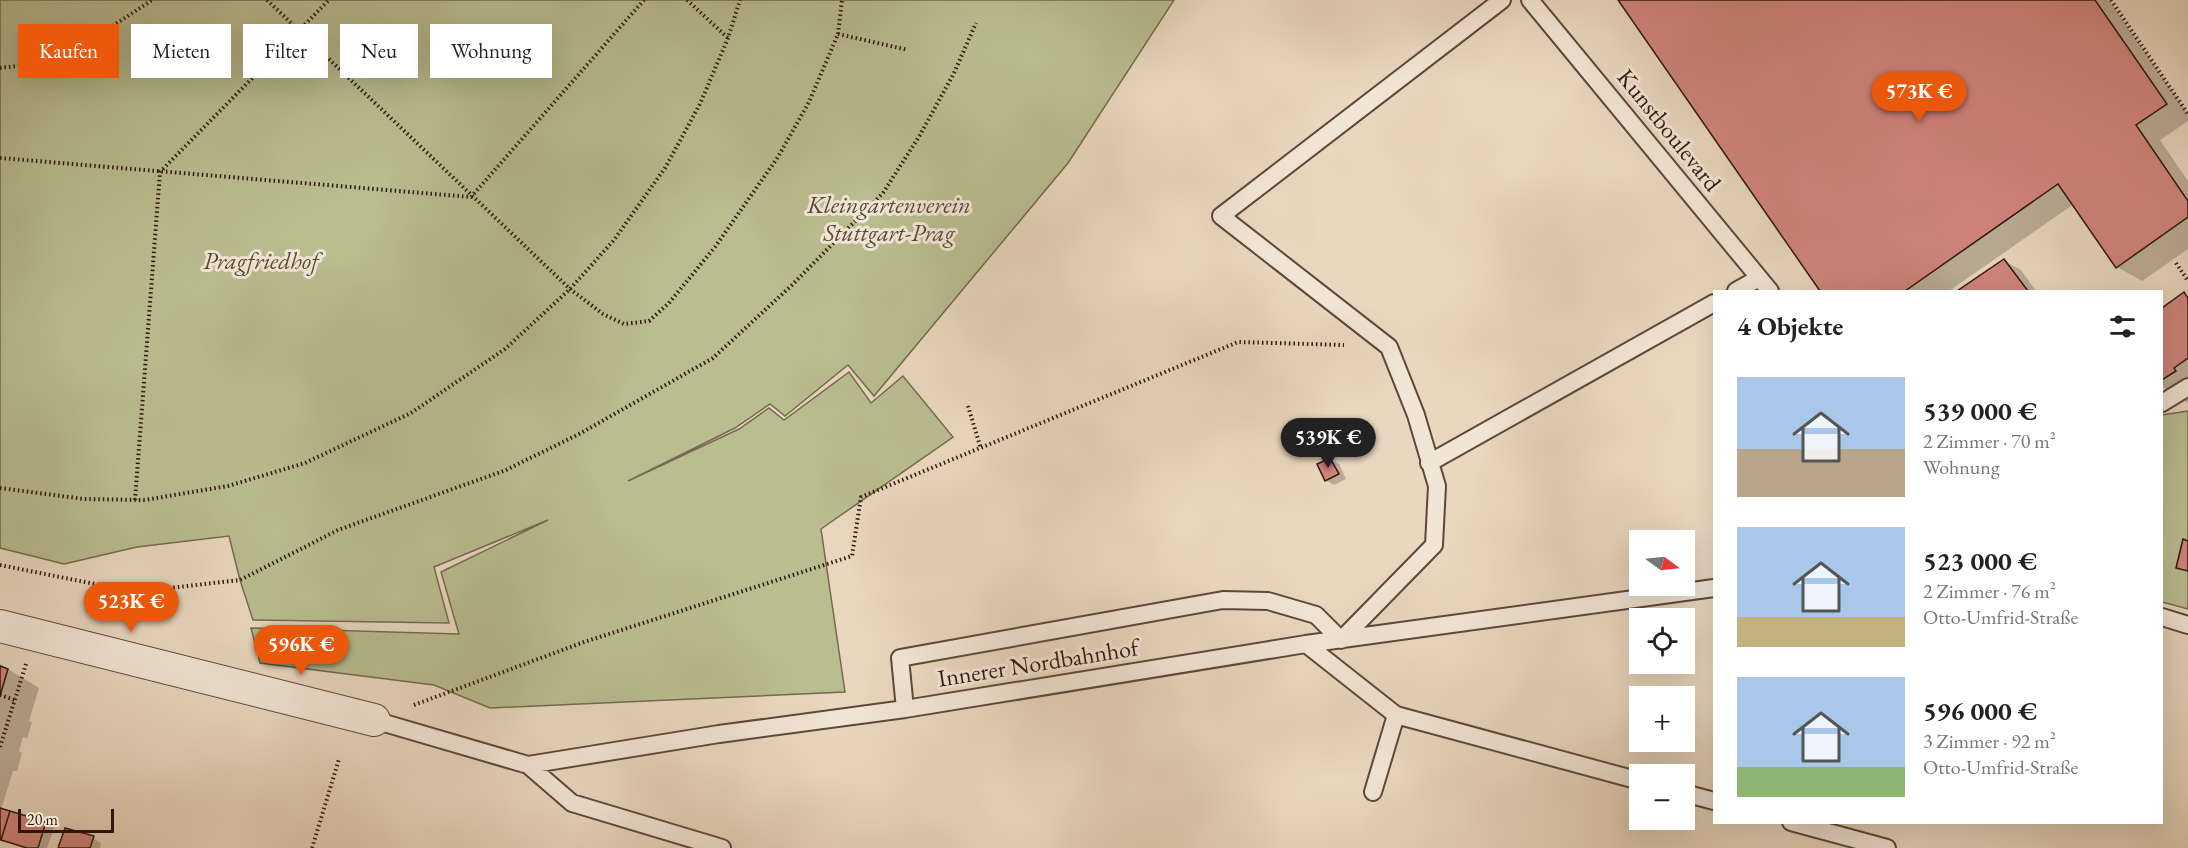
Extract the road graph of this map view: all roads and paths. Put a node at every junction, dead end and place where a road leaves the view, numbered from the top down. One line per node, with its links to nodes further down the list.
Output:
1 (152, 0): 18 (path)
2 (267, 0): 12 (path)
3 (329, 0): 13 (path)
4 (644, 0): 23 (path)
5 (687, 0): 15 (path)
6 (740, 0): 15 (path)
7 (842, 0): 14 (path)
8 (1502, 0): 30 (lane)
9 (1530, 0): 26 (lane, Kunstboulevard)
10 (2111, 0): 20 (path)
11 (976, 23): 38 (path)
12 (292, 24)
13 (306, 24)
14 (838, 34): 16 (path); 27 (path)
15 (728, 38): 27 (path)
16 (908, 50)
17 (328, 59): 23 (path)
18 (0, 68)
19 (253, 78): 22 (path)
20 (2188, 114)
21 (0, 158): 22 (path)
22 (160, 172): 23 (path); 37 (path)
23 (471, 197): 27 (path)
24 (2176, 263): 25 (path)
25 (2188, 281)
26 (1764, 284): 28 (lane)
27 (570, 289): 37 (path)
28 (1740, 290)
29 (1713, 304): 35 (lane)
30 (1389, 347): 34 (path); 35 (lane)
31 (2188, 387): 32 (lane)
32 (2163, 402)
33 (968, 406): 34 (path)
34 (981, 449): 50 (path)
35 (1429, 463): 44 (lane)
36 (0, 488): 37 (path)
37 (135, 500)
38 (0, 565)
39 (1713, 588): 44 (lane, Innerer Nordbahnhof)
40 (2163, 617): 41 (lane)
41 (2188, 625)
42 (0, 626): 43 (street)
43 (35, 635): 47 (path); 50 (street)
44 (1341, 640): 45 (lane, Innerer Nordbahnhof); 48 (lane)
45 (1306, 644): 48 (lane, Innerer Nordbahnhof); 49 (lane)
46 (0, 695): 47 (path)
47 (15, 700): 51 (path)
48 (905, 709): 53 (lane, Innerer Nordbahnhof)
49 (1396, 715): 54 (lane); 55 (lane)
50 (374, 720): 53 (lane, Innerer Nordbahnhof)
51 (0, 747)
52 (339, 759): 59 (path)
53 (528, 765): 60 (lane)
54 (1629, 778)
55 (1373, 792)
56 (1695, 796): 57 (lane)
57 (1713, 801)
58 (1798, 824): 61 (lane)
59 (312, 848)
60 (722, 848)
61 (1887, 848)

